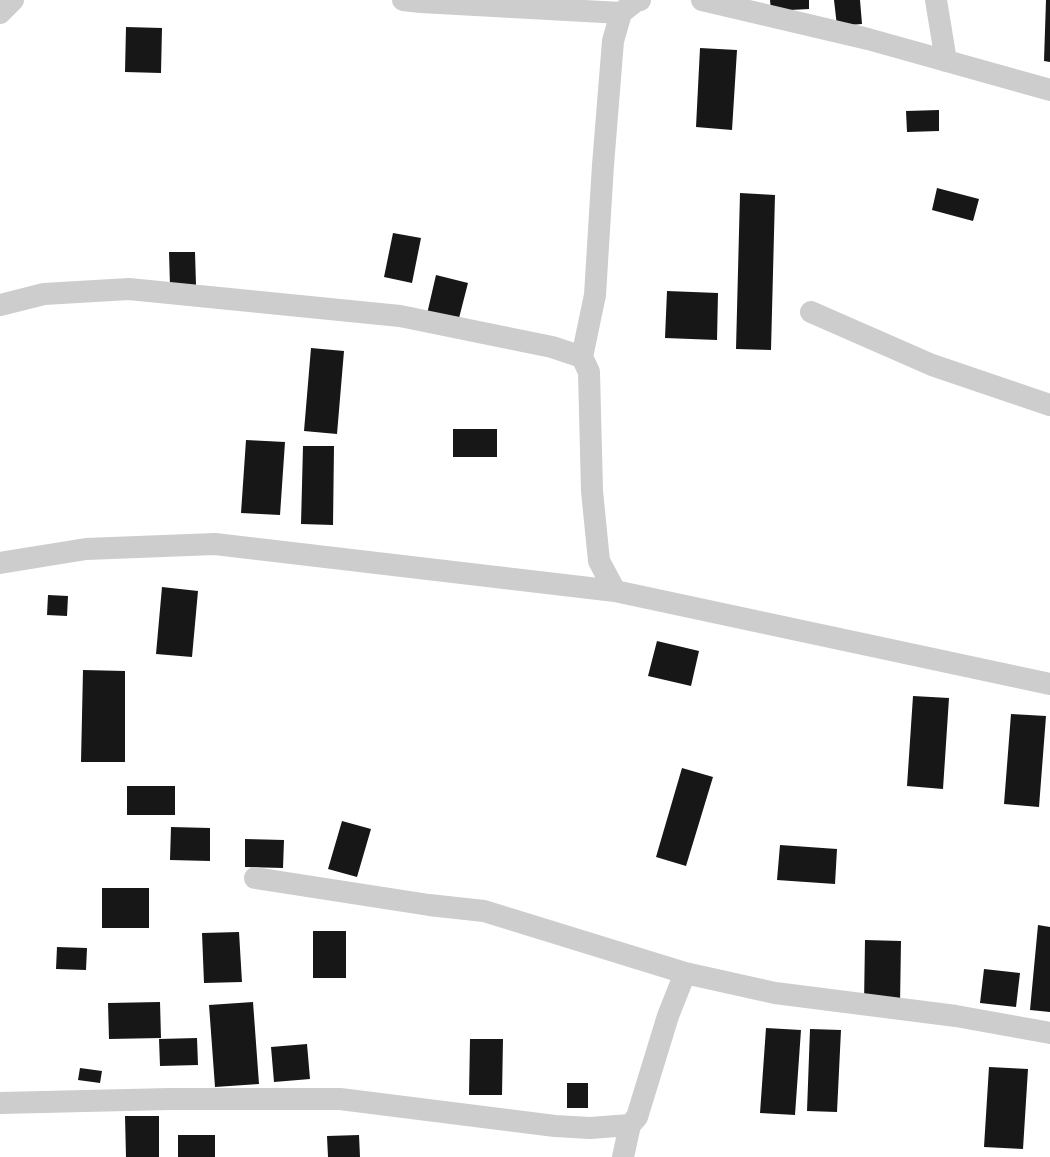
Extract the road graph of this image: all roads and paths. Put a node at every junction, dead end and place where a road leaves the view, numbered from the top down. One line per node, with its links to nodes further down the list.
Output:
1 (13, 0): 6 (street)
2 (403, 0): 7 (street)
3 (640, 0): 7 (street)
4 (702, 0): 8 (street)
5 (936, 0): 8 (street)
6 (0, 13)
7 (621, 13): 12 (street)
8 (946, 61): 9 (street)
9 (1050, 90)
10 (0, 305): 12 (street)
11 (811, 312): 13 (street)
12 (582, 357): 15 (street)
13 (1050, 405)
14 (0, 563): 15 (street)
15 (615, 591): 16 (street)
16 (1050, 684)
17 (255, 878): 18 (street)
18 (685, 973): 19 (street); 21 (street)
19 (1050, 1033)
20 (0, 1103): 21 (street)
21 (630, 1125): 22 (street)
22 (623, 1157)

